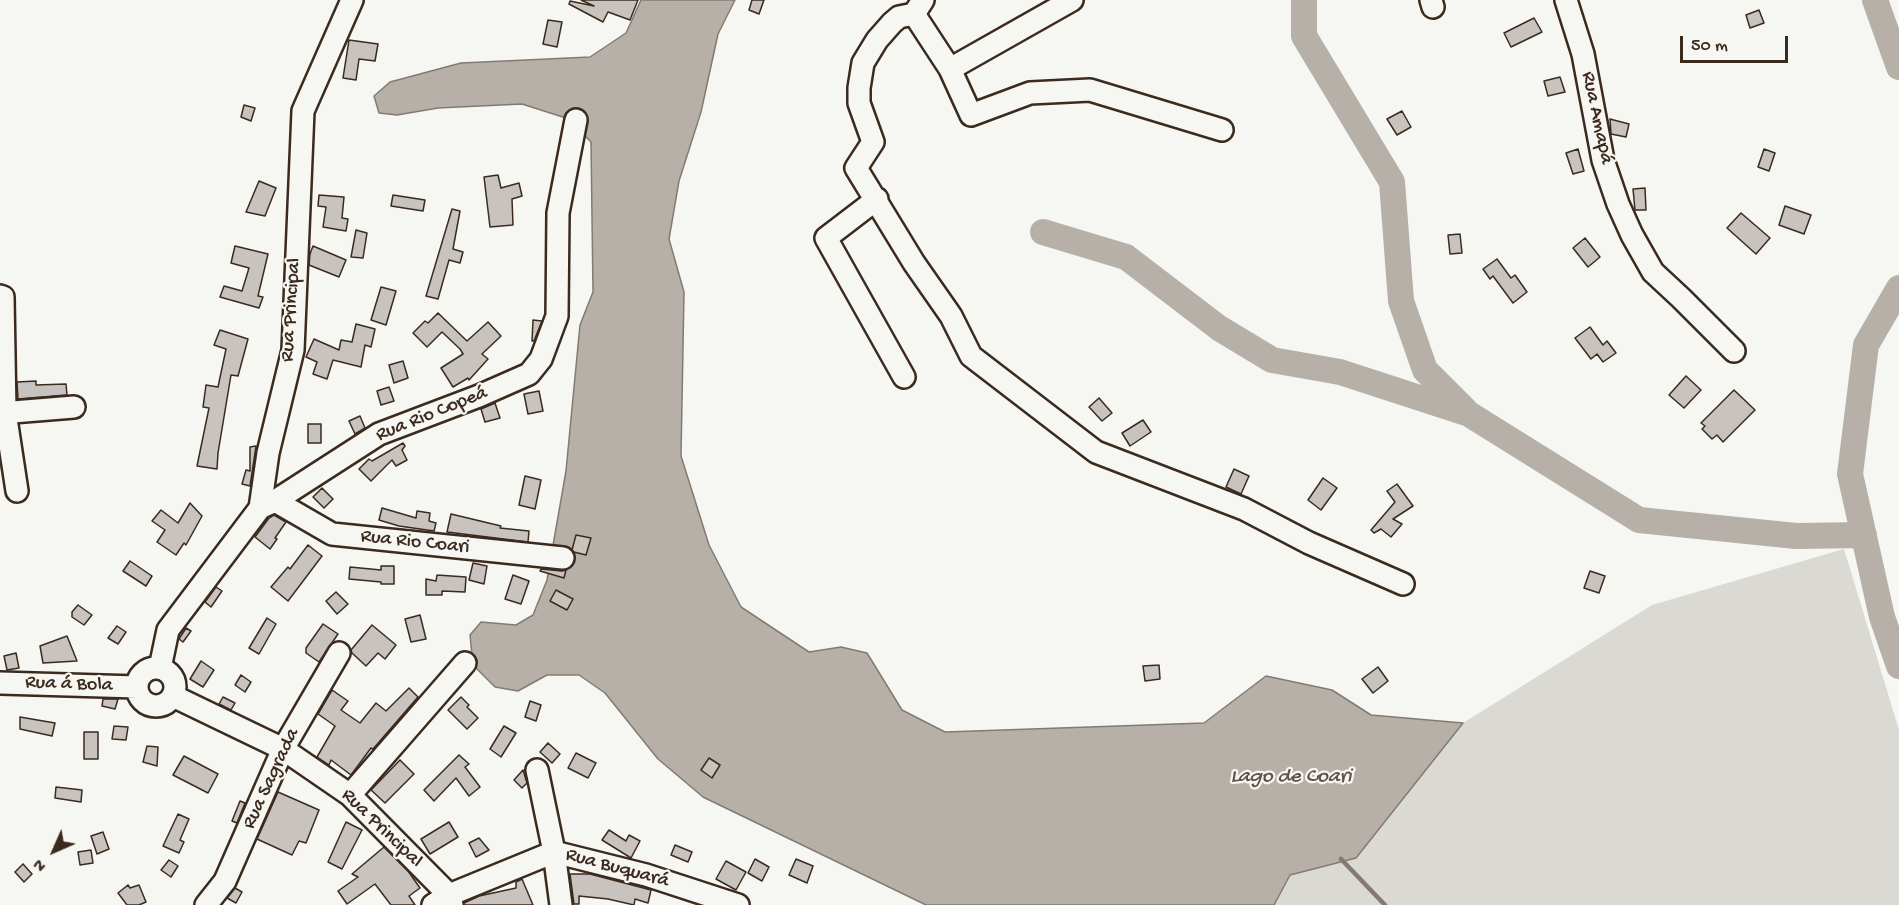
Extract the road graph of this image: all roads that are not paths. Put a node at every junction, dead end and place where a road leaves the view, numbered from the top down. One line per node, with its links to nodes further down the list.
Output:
1 (352, 0): 15 (street, Rua Principal)
2 (1072, 0): 5 (street)
3 (1566, 0): 10 (street, Rua Amapá)
4 (919, 7): 5 (street); 8 (street)
5 (950, 69): 7 (street)
6 (576, 120): 15 (street, Rua Rio Copeá)
7 (1222, 130)
8 (877, 199): 11 (street); 17 (street)
9 (0, 296): 13 (street)
10 (1734, 351)
11 (904, 377)
12 (74, 407): 13 (street)
13 (2, 412): 14 (street)
14 (17, 490)
15 (267, 505): 16 (street, Rua Rio Coari); 20 (street, Rua Principal)
16 (563, 558)
17 (1403, 584)
18 (339, 653): 24 (street, Rua Sagrada)
19 (465, 663): 26 (street)
20 (160, 668): 22 (street); 23 (street)
21 (0, 683): 22 (street, Rua á Bola)
22 (137, 687): 23 (street)
23 (173, 696): 24 (street, Rua Principal)
24 (283, 750): 26 (street, Rua Principal); 29 (street, Rua Sagrada)
25 (537, 770): 27 (street)
26 (350, 795): 28 (street, Rua Principal)
27 (554, 852): 28 (street, Rua Buquará); 30 (street); 31 (street, Rua Buquará)
28 (445, 901)
29 (206, 905)
30 (561, 905)
31 (738, 905)

